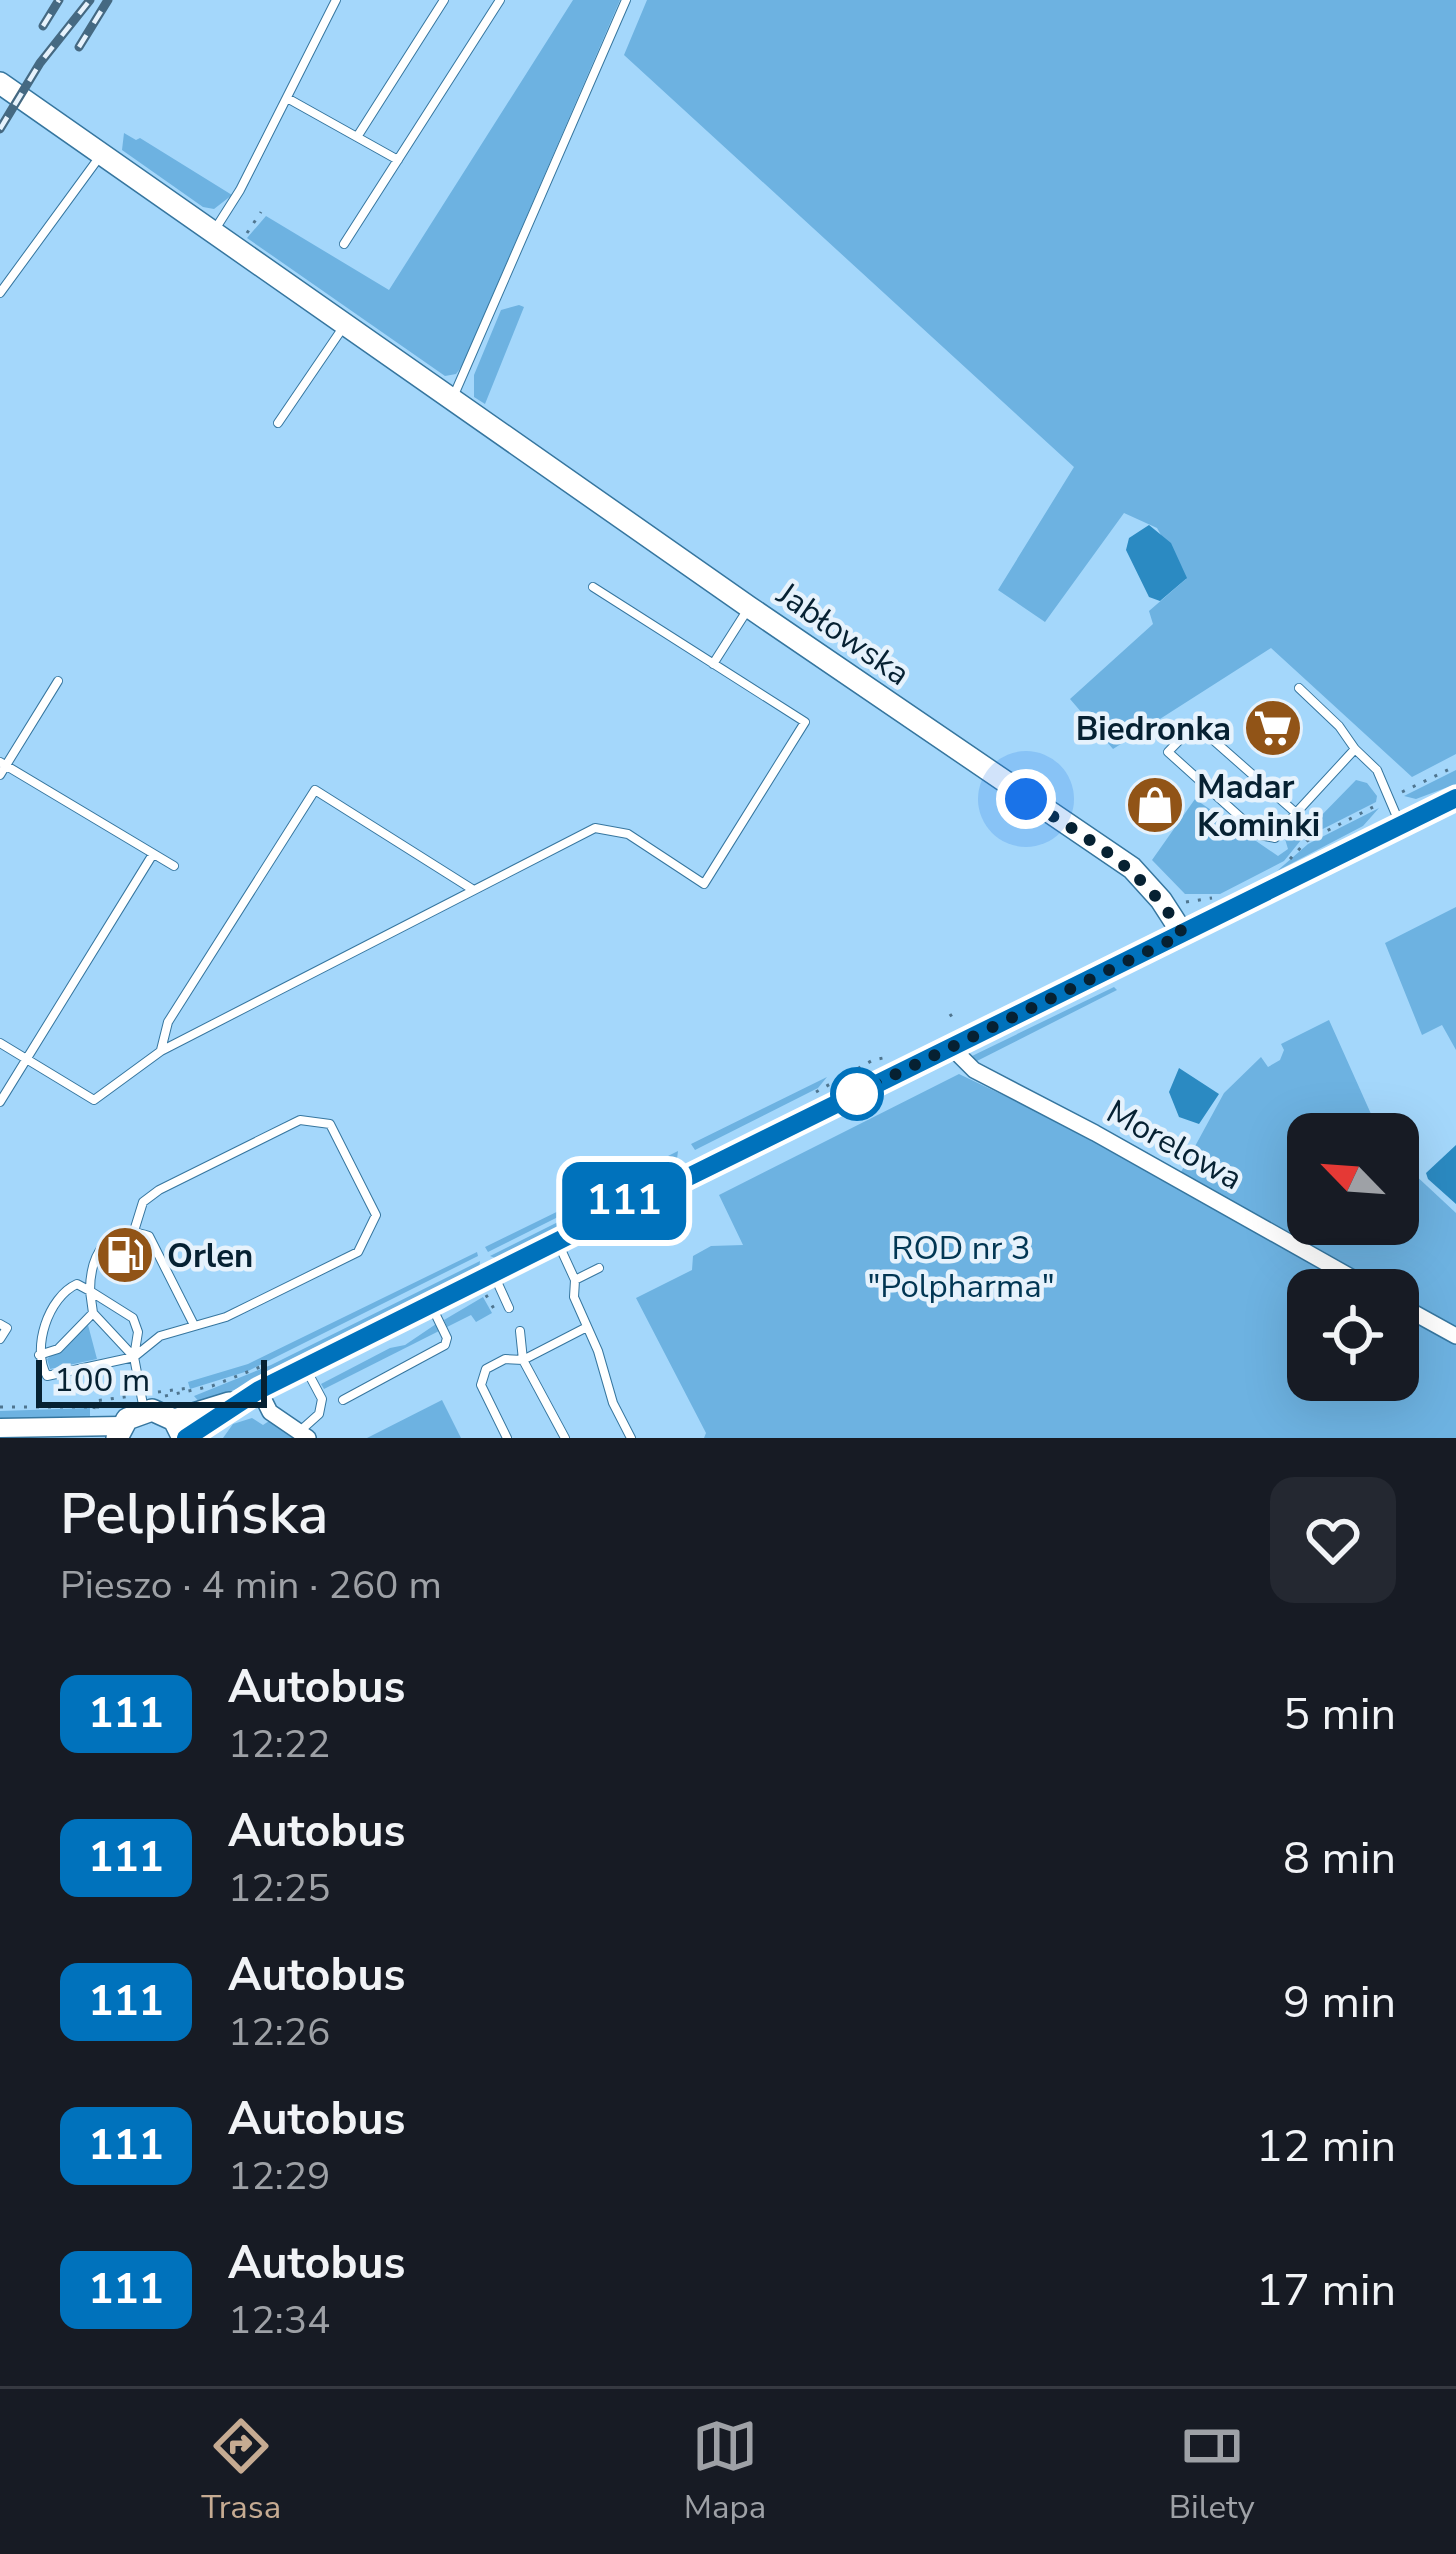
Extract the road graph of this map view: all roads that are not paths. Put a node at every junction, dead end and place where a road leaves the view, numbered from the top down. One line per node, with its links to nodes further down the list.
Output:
1 (336, 0): 6 (lane)
2 (444, 0): 7 (lane)
3 (500, 0): 9 (lane)
4 (626, 0): 14 (lane)
5 (0, 83): 8 (main road, Jabłowska)
6 (287, 98): 7 (lane); 10 (lane)
7 (357, 137): 9 (lane)
8 (101, 154): 10 (main road, Jabłowska); 12 (lane)
9 (398, 160): 11 (lane)
10 (213, 232): 13 (main road, Jabłowska)
11 (344, 244)
12 (0, 293)
13 (345, 325): 14 (main road, Jabłowska); 15 (lane)
14 (452, 399): 17 (main road, Jabłowska)
15 (278, 423)
16 (593, 587): 18 (lane)
17 (749, 607): 18 (lane); 29 (main road, Jabłowska)
18 (713, 664): 28 (lane)
19 (58, 681): 22 (lane)
20 (1299, 688): 21 (lane)
21 (1355, 749): 24 (lane); 25 (lane)
22 (2, 768): 26 (lane)
23 (1456, 798): 25 (main road)
24 (1296, 813): 24 (lane)
25 (1400, 825): 29 (main road)
26 (153, 854): 27 (lane); 33 (lane)
27 (173, 866)
28 (472, 890): 32 (lane); 32 (lane)
29 (1183, 934): 31 (main road)
30 (0, 1043): 33 (lane)
31 (951, 1047): 36 (main road); 38 (street, Morelowa)
32 (161, 1051): 33 (lane)
33 (26, 1059): 34 (lane)
34 (0, 1102)
35 (134, 1231): 41 (lane); 47 (lane); 47 (lane)
36 (557, 1241): 39 (main road); 40 (lane)
37 (599, 1268): 40 (lane)
38 (1337, 1269)
39 (494, 1274): 42 (main road); 43 (lane)
40 (575, 1280): 48 (lane)
41 (90, 1292): 44 (lane); 52 (lane); 53 (lane)
42 (431, 1306): 55 (main road); 57 (lane)
43 (509, 1308)
44 (93, 1313): 52 (lane); 53 (lane)
45 (1419, 1316): 50 (street)
46 (0, 1324): 51 (lane)
47 (194, 1324): 53 (lane)
48 (587, 1327): 54 (lane); 67 (lane)
49 (520, 1331): 54 (lane)
50 (1456, 1336)
51 (0, 1339)
52 (39, 1355): 53 (lane)
53 (134, 1357): 58 (lane)
54 (523, 1360): 65 (lane); 66 (lane)
55 (306, 1367): 56 (main road); 63 (lane)
56 (250, 1395): 62 (main road); 63 (street)
57 (343, 1400)
58 (143, 1405): 61 (main road); 62 (main road)
59 (0, 1428): 60 (street)
60 (64, 1429): 61 (street); 64 (street)
61 (119, 1432)
62 (181, 1432)
63 (303, 1435)
64 (86, 1438)
65 (507, 1438)
66 (566, 1438)
67 (631, 1438)

